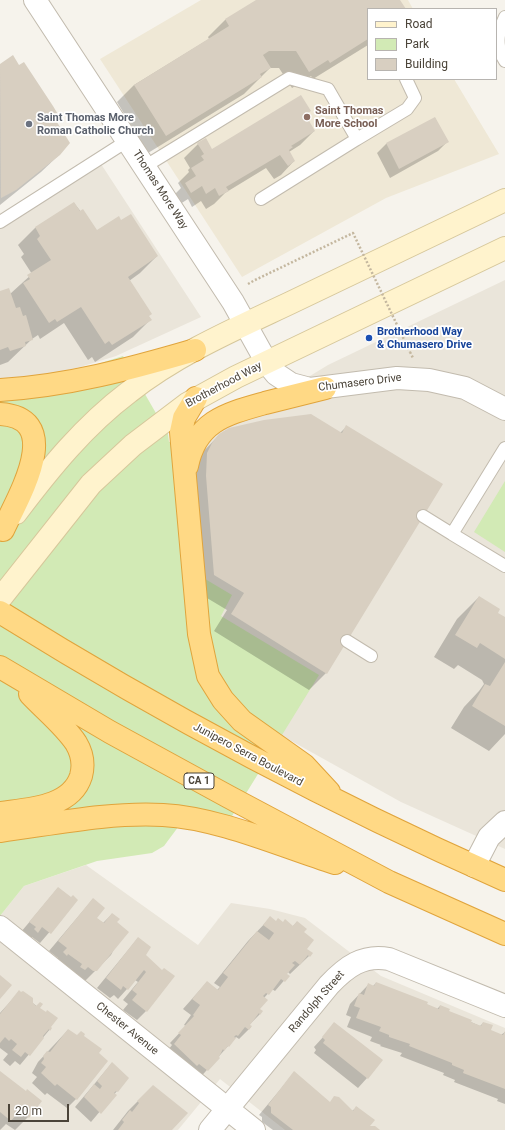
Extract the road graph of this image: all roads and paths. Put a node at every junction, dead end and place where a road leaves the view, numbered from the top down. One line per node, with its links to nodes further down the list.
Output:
1 (35, 0): 6 (street, Thomas More Way)
2 (505, 17): 3 (lane)
3 (505, 61)
4 (406, 80): 5 (lane)
5 (357, 139): 7 (lane); 8 (lane)
6 (127, 141): 7 (street, Thomas More Way); 10 (lane)
7 (144, 167): 13 (street, Thomas More Way)
8 (261, 199)
9 (505, 200): 13 (main road)
10 (0, 222)
11 (505, 248): 16 (main road, Brotherhood Way)
12 (248, 284): 15 (path, bridge)
13 (246, 324): 14 (main road); 16 (street, Thomas More Way)
14 (195, 350): 18 (highway); 25 (main road)
15 (410, 352)
16 (267, 363): 17 (street, Chumasero Drive); 19 (main road, Brotherhood Way)
17 (325, 388): 20 (street, Chumasero Drive); 23 (highway)
18 (0, 390)
19 (196, 398): 23 (highway); 28 (main road, Brotherhood Way)
20 (505, 409)
21 (0, 414): 25 (highway)
22 (505, 448): 26 (lane)
23 (186, 483): 33 (highway)
24 (423, 516): 26 (lane)
25 (2, 532)
26 (452, 534): 27 (lane)
27 (505, 566)
28 (0, 599)
29 (0, 612): 33 (highway, Junipero Serra Boulevard)
30 (347, 641): 31 (lane)
31 (372, 656)
32 (6, 671): 34 (highway); 39 (highway, CA 1)
33 (334, 798): 37 (highway, Junipero Serra Boulevard)
34 (0, 813)
35 (505, 822): 37 (street)
36 (0, 831): 39 (highway)
37 (474, 866): 38 (highway, Junipero Serra Boulevard)
38 (505, 880)
39 (389, 882): 41 (highway, CA 1)
40 (0, 927): 43 (street, Chester Avenue)
41 (505, 934)
42 (505, 1006): 43 (street, Randolph Street)
43 (227, 1108): 44 (street, Randolph Street); 45 (street, Chester Avenue)
44 (210, 1130)
45 (254, 1130)

